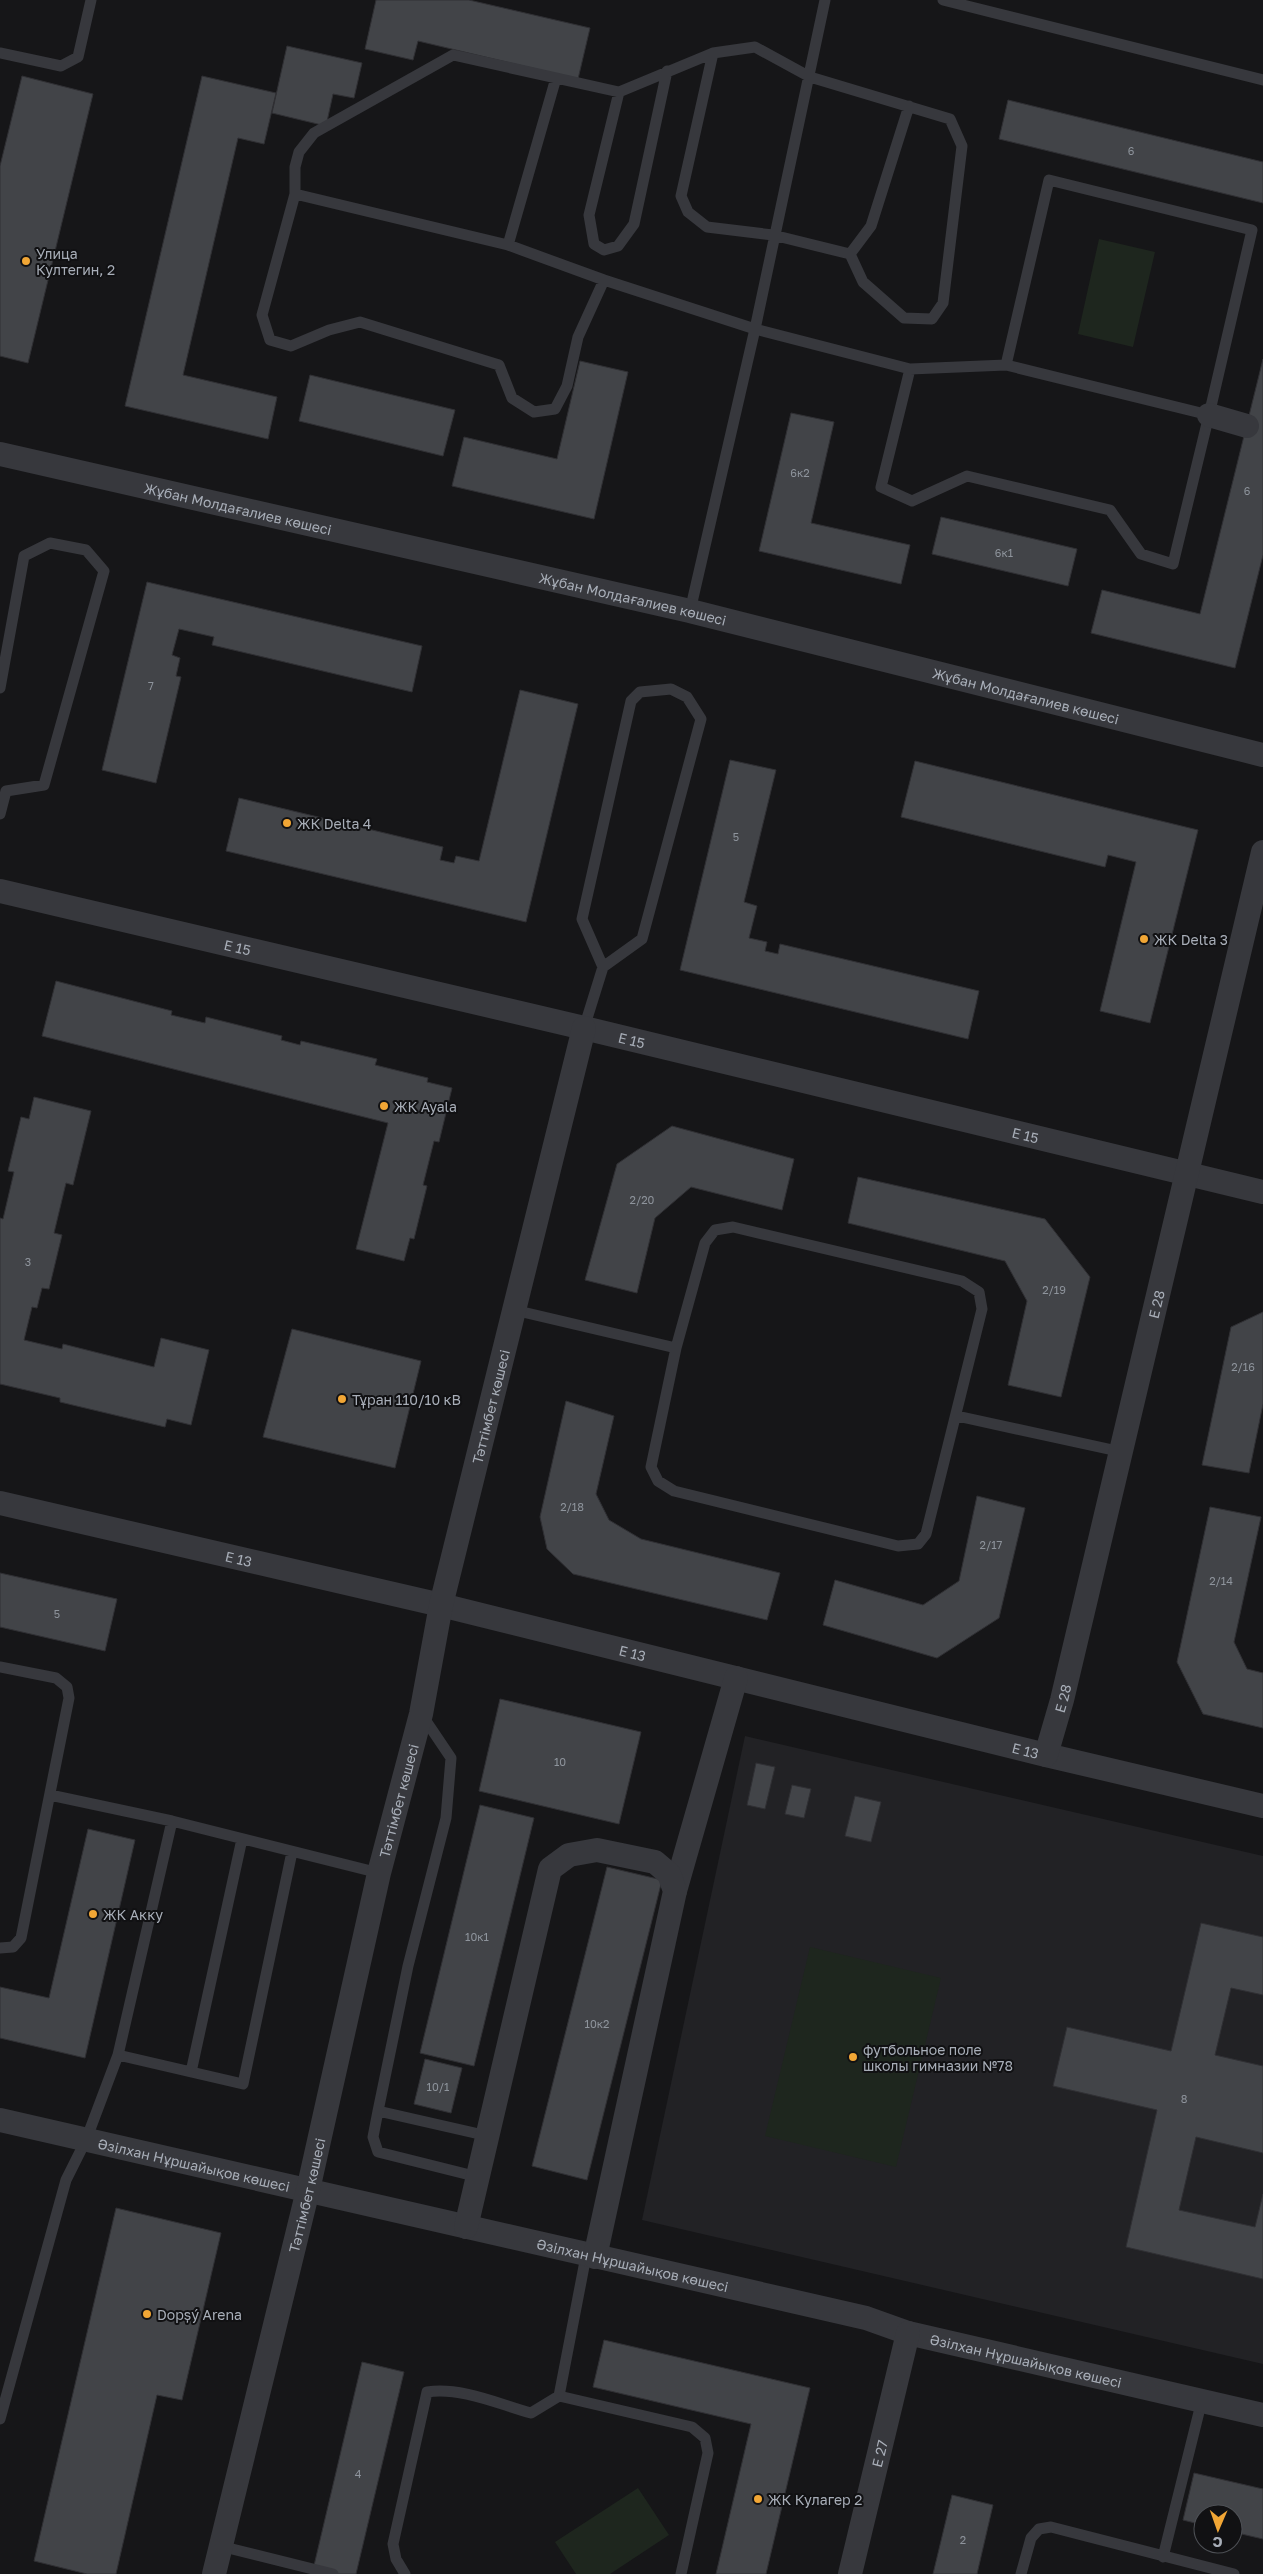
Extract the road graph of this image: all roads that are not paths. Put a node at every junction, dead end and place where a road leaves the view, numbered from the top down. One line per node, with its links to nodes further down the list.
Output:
1 (91, 0): 5 (lane)
2 (825, 0): 7 (lane)
3 (942, 0): 9 (lane)
4 (713, 52): 6 (lane); 7 (lane); 13 (lane)
5 (0, 53)
6 (667, 71): 10 (lane); 10 (lane)
7 (810, 76): 11 (lane); 13 (lane)
8 (556, 78): 10 (lane); 12 (lane); 14 (lane)
9 (1263, 80)
10 (619, 92)
11 (909, 106): 15 (lane); 15 (lane)
12 (295, 194): 14 (lane); 16 (lane)
13 (774, 235): 15 (lane); 17 (lane)
14 (508, 246): 16 (lane)
15 (850, 254)
16 (604, 280): 17 (lane)
17 (755, 329): 19 (lane); 23 (lane)
18 (1006, 365): 19 (lane); 20 (lane); 20 (lane)
19 (910, 369): 20 (lane)
20 (1209, 415): 21 (street)
21 (1247, 426)
22 (0, 454): 23 (street, Жұбан Молдағалиев көшесі)
23 (690, 611): 25 (street, Жұбан Молдағалиев көшесі)
24 (0, 688): 26 (lane)
25 (1263, 755)
26 (3, 788): 27 (lane)
27 (0, 814)
28 (1263, 852): 32 (street, E 28)
29 (0, 891): 31 (street, E 15)
30 (603, 967): 30 (lane); 31 (lane)
31 (584, 1028): 32 (street, E 15); 34 (street, Тәттімбет көшесі)
32 (1188, 1174): 33 (street, E 15); 37 (street, E 28)
33 (1263, 1192)
34 (514, 1310): 35 (lane); 39 (street, Тәттімбет көшесі)
35 (676, 1348): 36 (lane); 36 (lane)
36 (957, 1416): 37 (lane)
37 (1122, 1452): 43 (street, E 28)
38 (0, 1503): 39 (street, E 13)
39 (441, 1605): 41 (street, E 13); 42 (street, Тәттімбет көшесі)
40 (0, 1667): 44 (lane)
41 (736, 1678): 43 (street, E 13); 50 (street)
42 (421, 1714): 49 (street, Тәттімбет көшесі); 54 (lane)
43 (1046, 1755): 45 (street, E 13)
44 (50, 1795): 46 (lane); 51 (lane)
45 (1263, 1806)
46 (172, 1821): 47 (lane); 52 (lane)
47 (242, 1839): 48 (lane); 53 (lane)
48 (292, 1852): 49 (lane); 53 (lane)
49 (379, 1873): 59 (street, Тәттімбет көшесі)
50 (675, 1891): 56 (street); 61 (street)
51 (0, 1948)
52 (118, 2055): 53 (lane); 57 (lane)
53 (190, 2072)
54 (378, 2111): 56 (lane); 58 (lane)
55 (0, 2120): 57 (street, Әзілхан Нұршайықов көшесі)
56 (488, 2136): 58 (street)
57 (86, 2140): 59 (street, Әзілхан Нұршайықов көшесі); 66 (lane)
58 (478, 2177): 60 (street)
59 (308, 2190): 60 (street, Әзілхан Нұршайықов көшесі); 67 (street, Тәттімбет көшесі)
60 (466, 2227): 61 (street, Әзілхан Нұршайықов көшесі)
61 (591, 2257): 62 (street, Әзілхан Нұршайықов көшесі); 63 (lane)
62 (908, 2333): 64 (street, Әзілхан Нұршайықов көшесі); 73 (street, E 27)
63 (559, 2396): 71 (lane); 72 (lane)
64 (1202, 2400): 65 (street, Әзілхан Нұршайықов көшесі); 68 (lane)
65 (1263, 2415)
66 (0, 2419)
67 (220, 2546): 69 (street, Тәттімбет көшесі); 70 (lane)
68 (1163, 2557): 74 (lane); 75 (lane)
69 (214, 2574)
70 (333, 2574)
71 (405, 2574)
72 (681, 2574)
73 (850, 2574)
74 (1021, 2574)
75 (1234, 2574)

